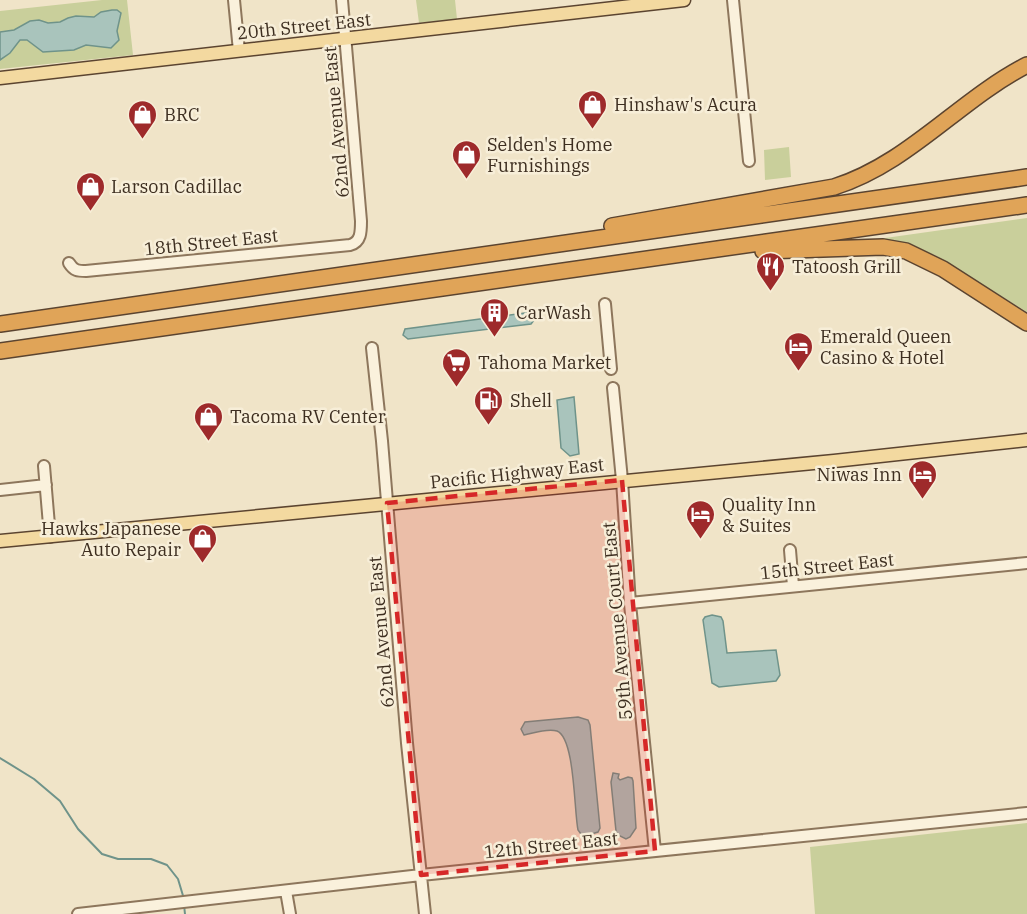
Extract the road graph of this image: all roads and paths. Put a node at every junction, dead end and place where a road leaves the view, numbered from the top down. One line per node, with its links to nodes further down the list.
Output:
1 (234, 0): 6 (street)
2 (342, 0): 5 (street, 62nd Avenue East)
3 (684, 0): 5 (main road, 20th Street East)
4 (733, 0): 9 (street)
5 (346, 39): 6 (main road, 20th Street East); 12 (street, 62nd Avenue East)
6 (239, 51): 8 (main road, 20th Street East)
7 (1027, 65): 13 (highway)
8 (0, 78)
9 (749, 161)
10 (1027, 177): 13 (highway)
11 (1027, 205): 14 (highway)
12 (358, 240): 15 (street, 18th Street East)
13 (531, 247): 18 (highway)
14 (616, 262): 17 (highway); 20 (highway)
15 (69, 263)
16 (606, 304): 21 (street)
17 (1027, 322)
18 (0, 324)
19 (372, 348): 28 (street, 62nd Avenue East)
20 (0, 351)
21 (611, 369)
22 (613, 388): 25 (street, 59th Avenue Court East)
23 (1027, 440): 25 (main road, Pacific Highway East)
24 (44, 466): 26 (street)
25 (622, 480): 28 (main road, Pacific Highway East); 34 (street, 59th Avenue Court East)
26 (46, 485): 27 (street); 29 (street)
27 (0, 490)
28 (387, 503): 29 (main road, Pacific Highway East); 37 (street, 62nd Avenue East)
29 (50, 537): 30 (main road, Pacific Highway East)
30 (4, 539)
31 (790, 550): 33 (street)
32 (1027, 563): 33 (street, 15th Street East)
33 (793, 586): 34 (street, 15th Street East)
34 (630, 603): 36 (street, 59th Avenue Court East)
35 (1027, 813): 36 (street, 12th Street East)
36 (656, 851): 37 (street, 12th Street East)
37 (421, 875): 38 (street, 12th Street East); 41 (street, 62nd Avenue East)
38 (286, 891): 39 (street, 12th Street East); 40 (street)
39 (78, 914)
40 (290, 914)
41 (425, 914)

